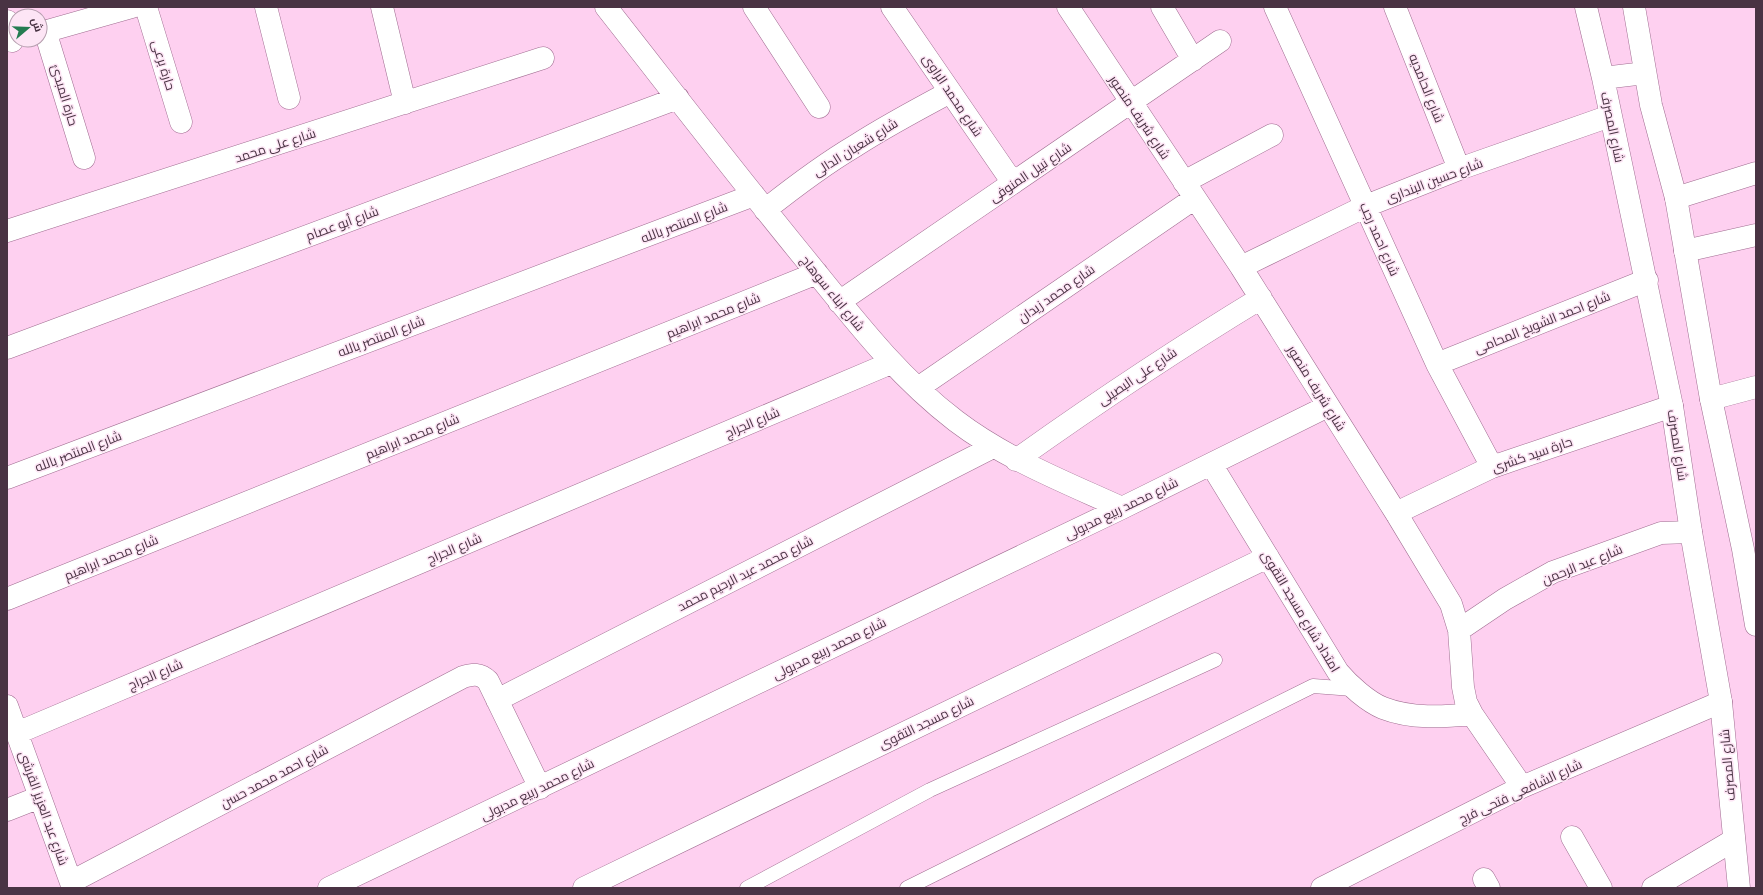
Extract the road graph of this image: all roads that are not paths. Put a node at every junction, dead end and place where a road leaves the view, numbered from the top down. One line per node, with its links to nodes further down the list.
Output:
1 (132, 7): 14 (street)
2 (146, 7): 28 (street, حارة برعى)
3 (266, 7): 22 (street)
4 (382, 7): 24 (street)
5 (606, 7): 23 (street, شارع ابناء سوهاج)
6 (754, 7): 26 (street)
7 (892, 7): 21 (street, شارع محمد الراوى)
8 (1068, 7): 25 (street, شارع شريف منصور)
9 (1162, 7): 18 (street)
10 (1275, 7): 37 (street, شارع احمد رجب)
11 (1395, 7): 31 (street, شارع الحامديه)
12 (1586, 7): 20 (street, شارع المصرف)
13 (1634, 7): 19 (street)
14 (48, 31)
15 (1220, 41): 18 (street, شارع نبيل المنوفى)
16 (48, 47): 30 (street, حارة المبدئ)
17 (543, 58): 24 (street, شارع على محمد)
18 (1193, 60): 25 (street, شارع نبيل المنوفى)
19 (1645, 73): 20 (street); 35 (street)
20 (1602, 78): 27 (street, شارع المصرف)
21 (950, 92): 33 (street, شارع محمد الراوى); 36 (street, شارع شعبان الدالى)
22 (289, 98)
23 (678, 98): 36 (street, شارع ابناء سوهاج); 46 (street, شارع أبو عصام)
24 (405, 103): 38 (street, شارع على محمد)
25 (1131, 103): 33 (street, شارع نبيل المنوفى); 34 (street, شارع شريف منصور)
26 (819, 108)
27 (1610, 116): 31 (street, شارع حسين البندارى); 43 (street, شارع المصرف)
28 (182, 122)
29 (1272, 135): 34 (street, شارع محمد زيدان)
30 (84, 158)
31 (1459, 169): 37 (street, شارع حسين البندارى)
32 (1756, 173): 35 (street)
33 (1013, 183): 45 (street, شارع نبيل المنوفى)
34 (1189, 190): 41 (street, شارع شريف منصور); 50 (street, شارع محمد زيدان)
35 (1676, 198): 40 (street)
36 (760, 202): 42 (street, شارع ابناء سوهاج); 58 (street, شارع المنتصر بالله)
37 (1366, 206): 41 (street, شارع حسين البندارى); 48 (street, شارع احمد رجب)
38 (7, 231)
39 (1756, 235): 40 (street)
40 (1685, 251): 51 (street)
41 (1241, 268): 44 (street, شارع شريف منصور)
42 (817, 273): 45 (street, شارع ابناء سوهاج); 64 (street, شارع محمد ابراهيم)
43 (1646, 280): 48 (street, شارع احمد الشويخ المحامى); 53 (street, شارع المصرف)
44 (1261, 298): 52 (street, شارع شريف منصور); 55 (street, شارع على البصيلى)
45 (839, 302): 47 (street, شارع ابناء سوهاج)
46 (7, 348)
47 (891, 363): 50 (street, شارع ابناء سوهاج); 73 (street, شارع الجراج)
48 (1438, 364): 57 (street, شارع احمد رجب)
49 (1756, 387): 51 (street)
50 (918, 388): 54 (street, شارع ابناء سوهاج)
51 (1711, 399): 62 (street)
52 (1328, 406): 56 (street, شارع محمد ربيع مدبولى); 60 (street, شارع شريف منصور)
53 (1672, 406): 57 (street, حارة سيد كشرى); 61 (street, شارع المصرف)
54 (994, 447): 55 (street, شارع ابناء سوهاج); 69 (street, شارع محمد عبد الرحيم محمد)
55 (1016, 460): 59 (street, شارع ابناء سوهاج)
56 (1211, 464): 59 (street, شارع محمد ربيع مدبولى); 63 (street, امتداد شارع مسجد التقوى)
57 (1492, 467): 60 (street, حارة سيد كشرى)
58 (7, 478)
59 (1122, 508): 75 (street, شارع محمد ربيع مدبولى)
60 (1396, 513): 66 (street, شارع شريف منصور)
61 (1691, 532): 66 (street, شارع عبد الرحمن); 70 (street, شارع المصرف)
62 (1749, 547): 65 (street)
63 (1268, 557): 68 (street, امتداد شارع مسجد التقوى); 82 (street, شارع مسجد التقوى)
64 (7, 599)
65 (1756, 626)
66 (1459, 630): 72 (street, شارع شريف منصور)
67 (1215, 660): 83 (lane)
68 (1353, 688): 72 (street, امتداد شارع مسجد التقوى); 84 (lane)
69 (497, 700): 75 (street); 80 (street, شارع احمد محمد حسن)
70 (1721, 702): 74 (street, شارع الشافعى فتحى فرج); 79 (street, شارع المصرف)
71 (7, 706): 73 (street, شارع عبد العزيز القرشى)
72 (1472, 714): 74 (street, شارع شريف منصور)
73 (17, 733): 76 (street, شارع عبد العزيز القرشى)
74 (1522, 787): 85 (street, شارع الشافعى فتحى فرج)
75 (540, 788): 81 (street, شارع محمد ربيع مدبولى)
76 (40, 797): 77 (street); 80 (street, شارع عبد العزيز القرشى)
77 (7, 810)
78 (1572, 837): 86 (street)
79 (1734, 840): 87 (street); 88 (street, شارع المصرف)
80 (72, 885)
81 (329, 888)
82 (584, 888)
83 (746, 888)
84 (907, 888)
85 (1322, 888)
86 (1601, 888)
87 (1652, 888)
88 (1739, 888)

